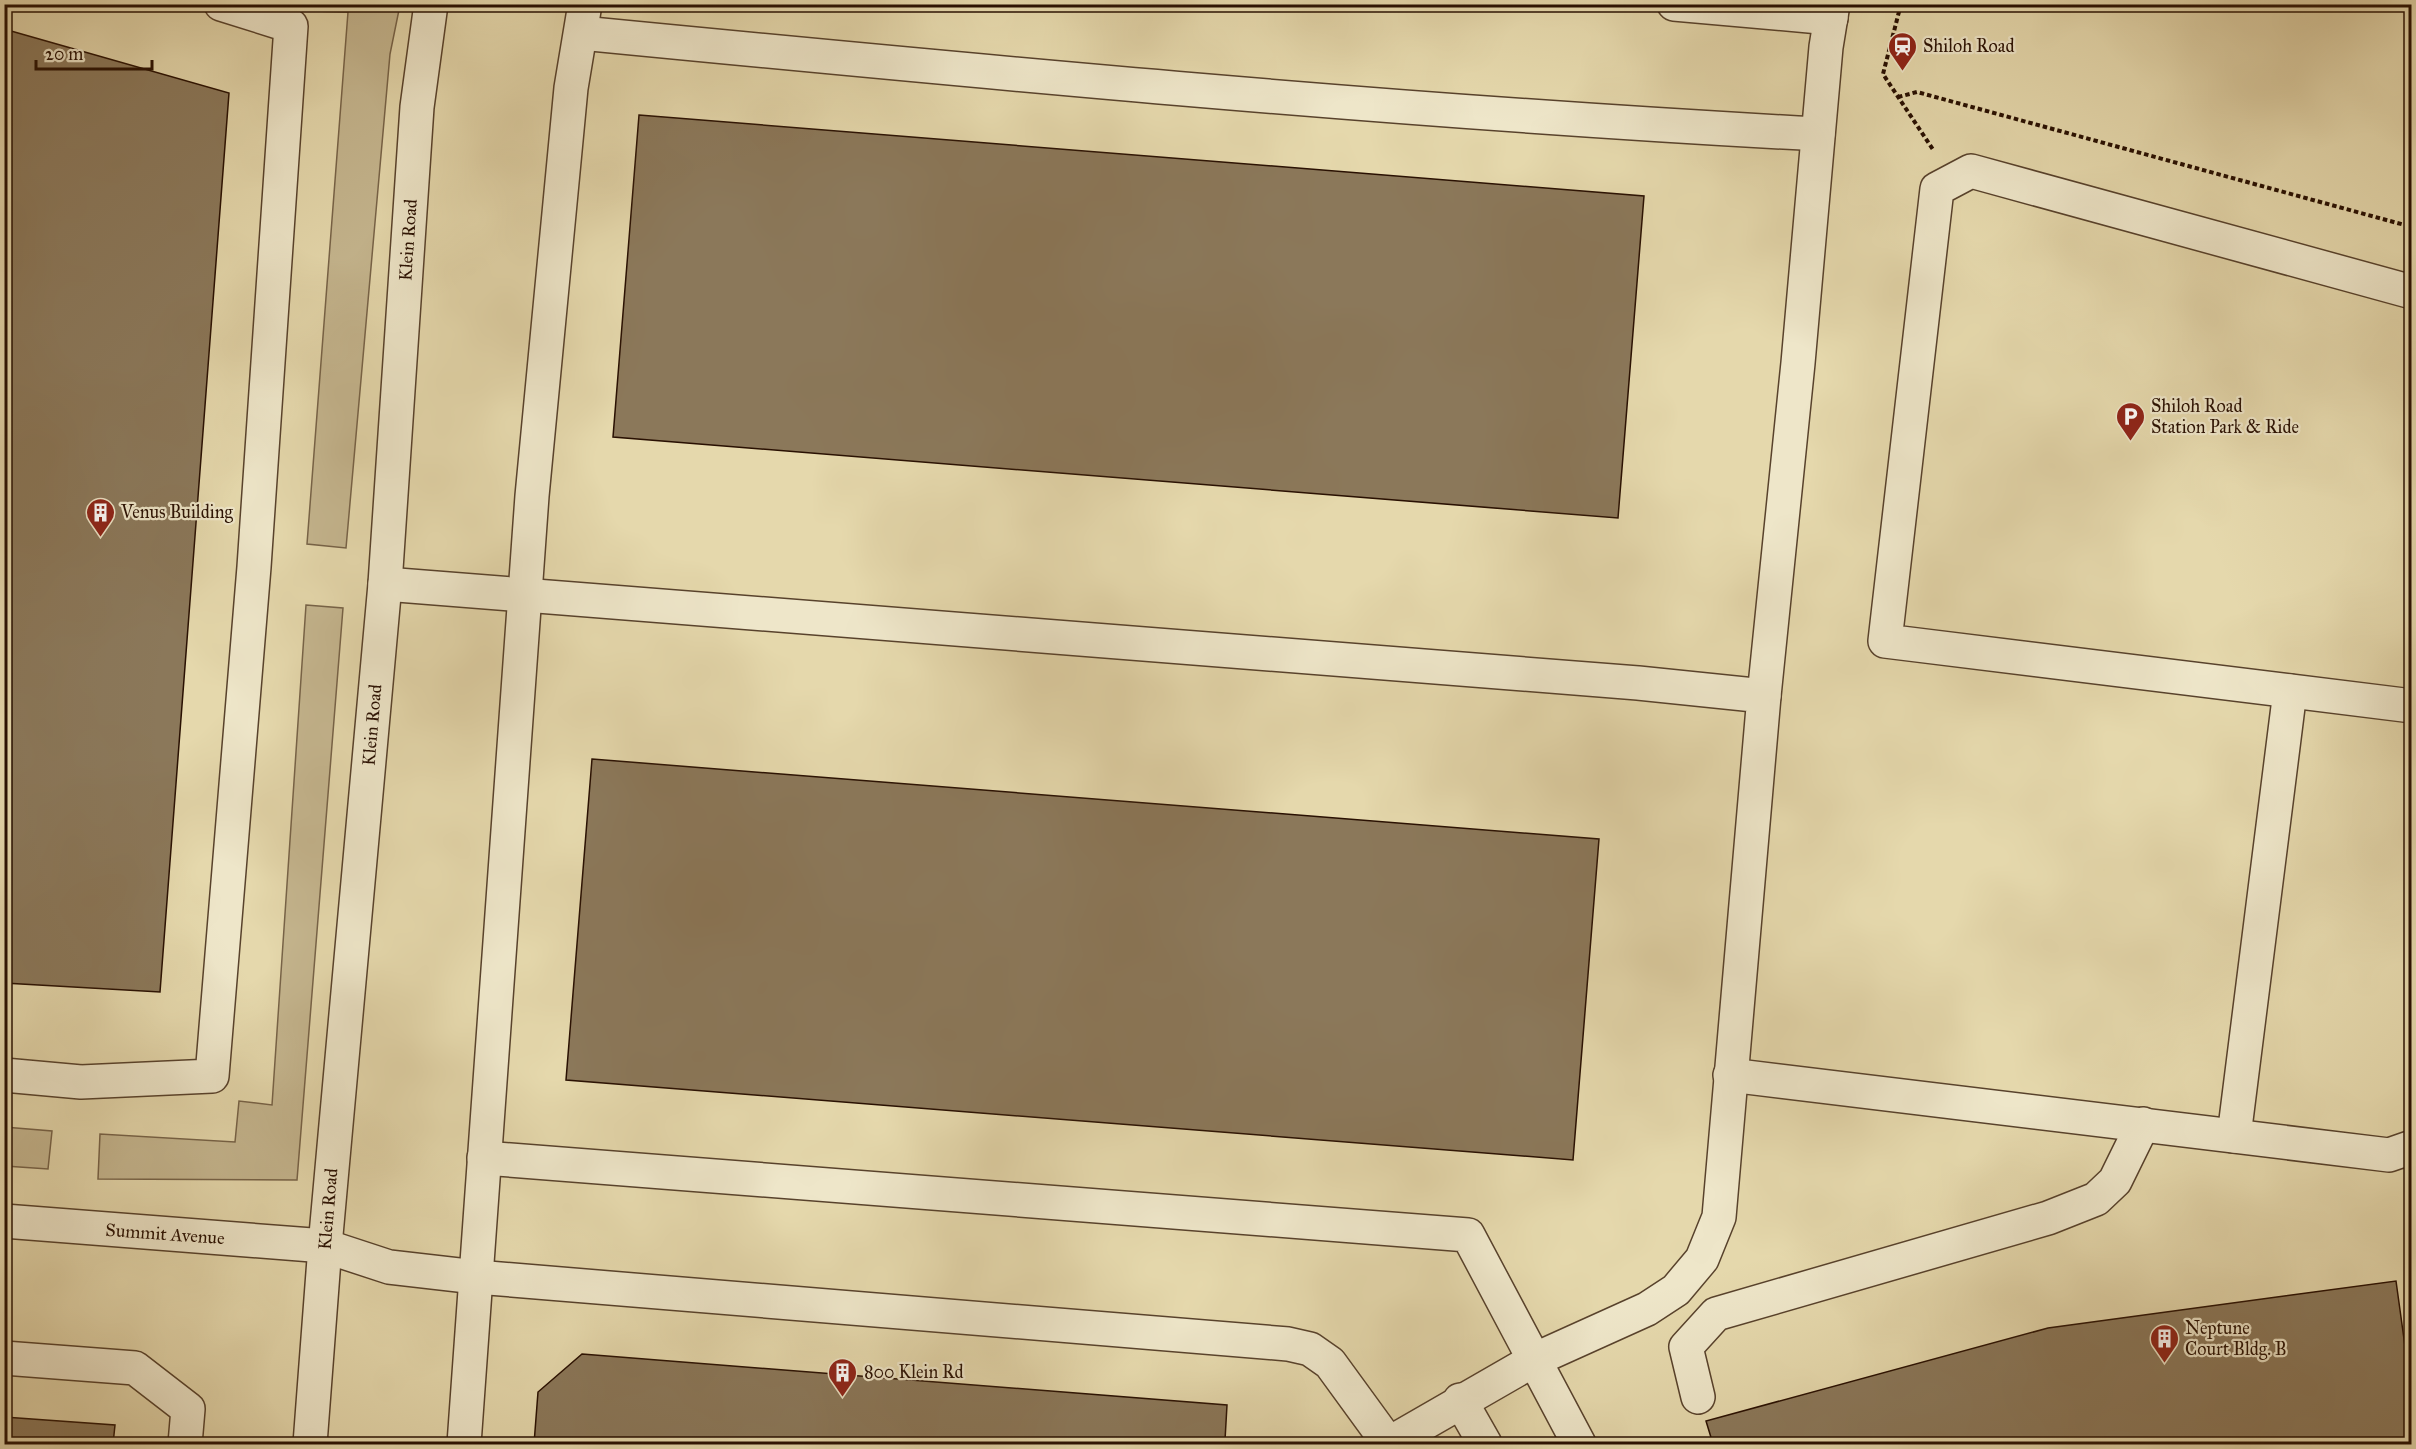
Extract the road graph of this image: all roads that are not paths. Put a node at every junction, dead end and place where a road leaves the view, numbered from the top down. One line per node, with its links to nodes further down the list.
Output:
1 (221, 4): 14 (street)
2 (431, 4): 9 (street, Klein Road)
3 (1674, 4): 4 (street)
4 (1715, 6): 5 (street)
5 (1832, 11): 7 (street)
6 (583, 19): 7 (street); 10 (street)
7 (1818, 134): 12 (street)
8 (2412, 292): 11 (street)
9 (385, 584): 10 (street); 21 (street, Klein Road)
10 (525, 596): 12 (street); 19 (street)
11 (2290, 691): 13 (street); 17 (street)
12 (1764, 696): 15 (street)
13 (2412, 706)
14 (4, 1075)
15 (1730, 1075): 16 (street); 24 (street)
16 (2143, 1124): 17 (street); 25 (street)
17 (2234, 1136): 18 (street)
18 (2412, 1147)
19 (484, 1158): 22 (street); 24 (street)
20 (4, 1221): 21 (street, Summit Avenue)
21 (325, 1246): 22 (street, Summit Avenue); 28 (street, Klein Road)
22 (476, 1277): 29 (street); 30 (street, Summit Avenue)
23 (4, 1358): 27 (street)
24 (1534, 1360): 26 (street); 32 (street)
25 (1698, 1397)
26 (1460, 1400): 30 (street); 31 (street)
27 (185, 1444)
28 (310, 1444)
29 (464, 1444)
30 (1388, 1444)
31 (1485, 1444)
32 (1579, 1444)

